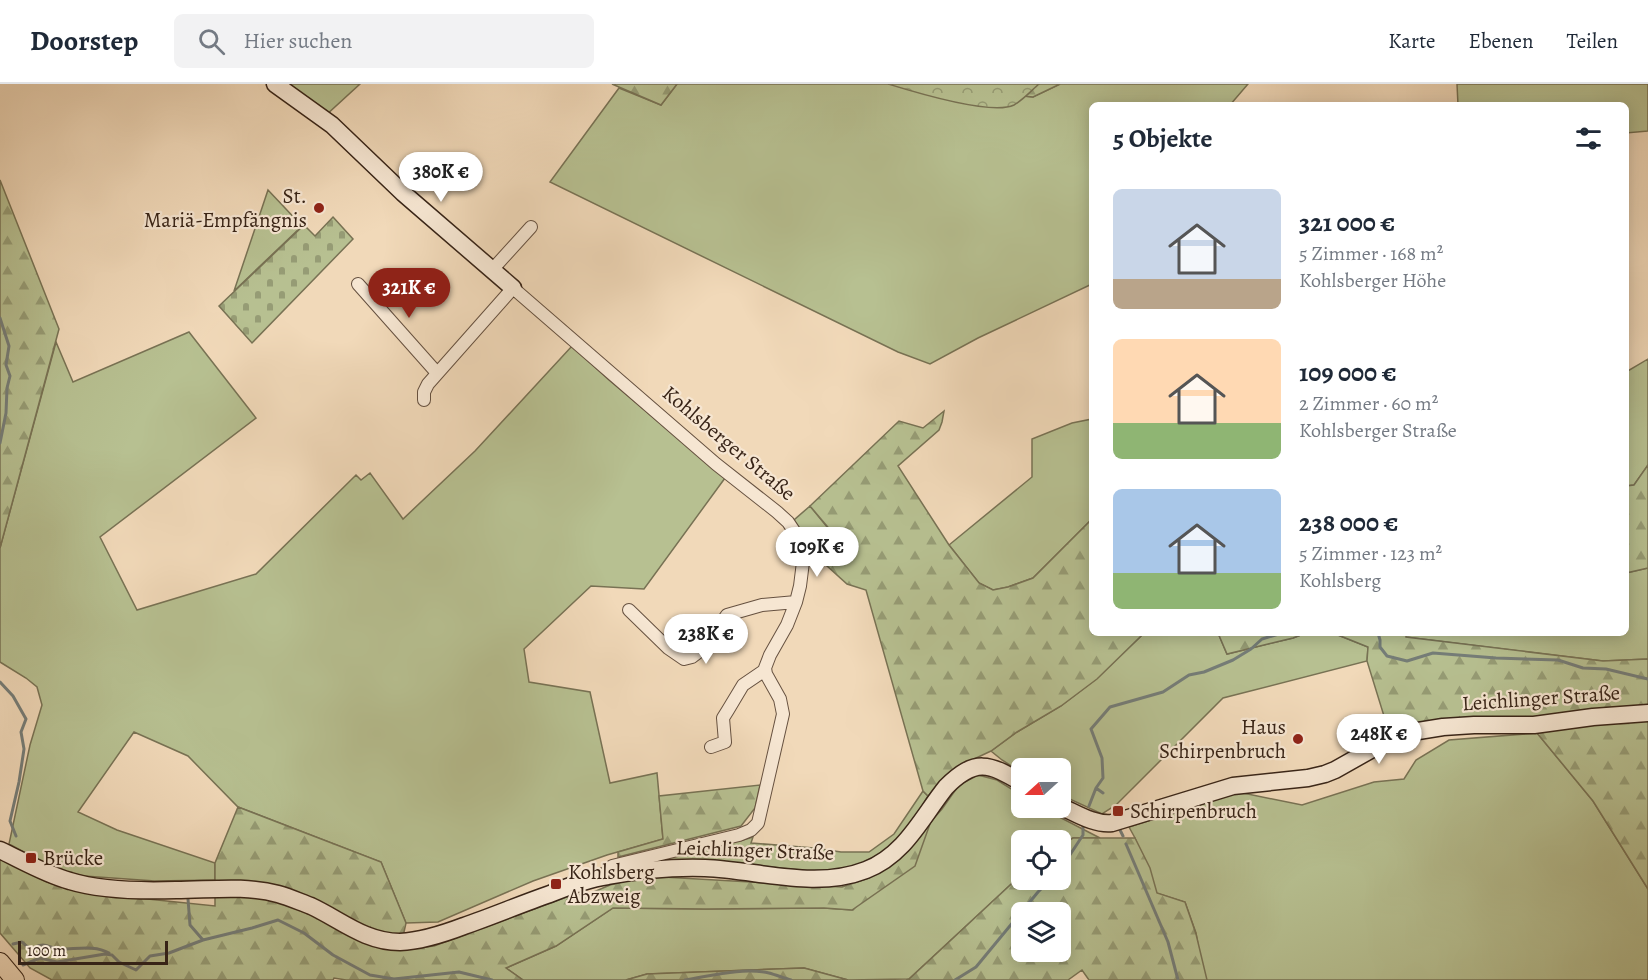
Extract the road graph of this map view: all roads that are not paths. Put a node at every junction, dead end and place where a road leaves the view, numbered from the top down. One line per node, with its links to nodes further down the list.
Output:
1 (275, 84): 3 (main road, Kohlsberger Straße)
2 (531, 227): 3 (street)
3 (492, 270): 5 (main road, Kohlsberger Straße)
4 (358, 284): 6 (street)
5 (513, 288): 6 (street); 8 (street, Kohlsberger Straße)
6 (437, 373): 7 (street)
7 (424, 400)
8 (796, 602): 9 (street); 10 (street, Kohlsberger Straße)
9 (629, 610)
10 (765, 670): 12 (street); 16 (street)
11 (1648, 713): 14 (main road, Leichlinger Straße)
12 (711, 747)
13 (1011, 777): 16 (main road, Leichlinger Straße)
14 (1071, 811)
15 (0, 850): 16 (main road, Leichlinger Straße)
16 (606, 876)

